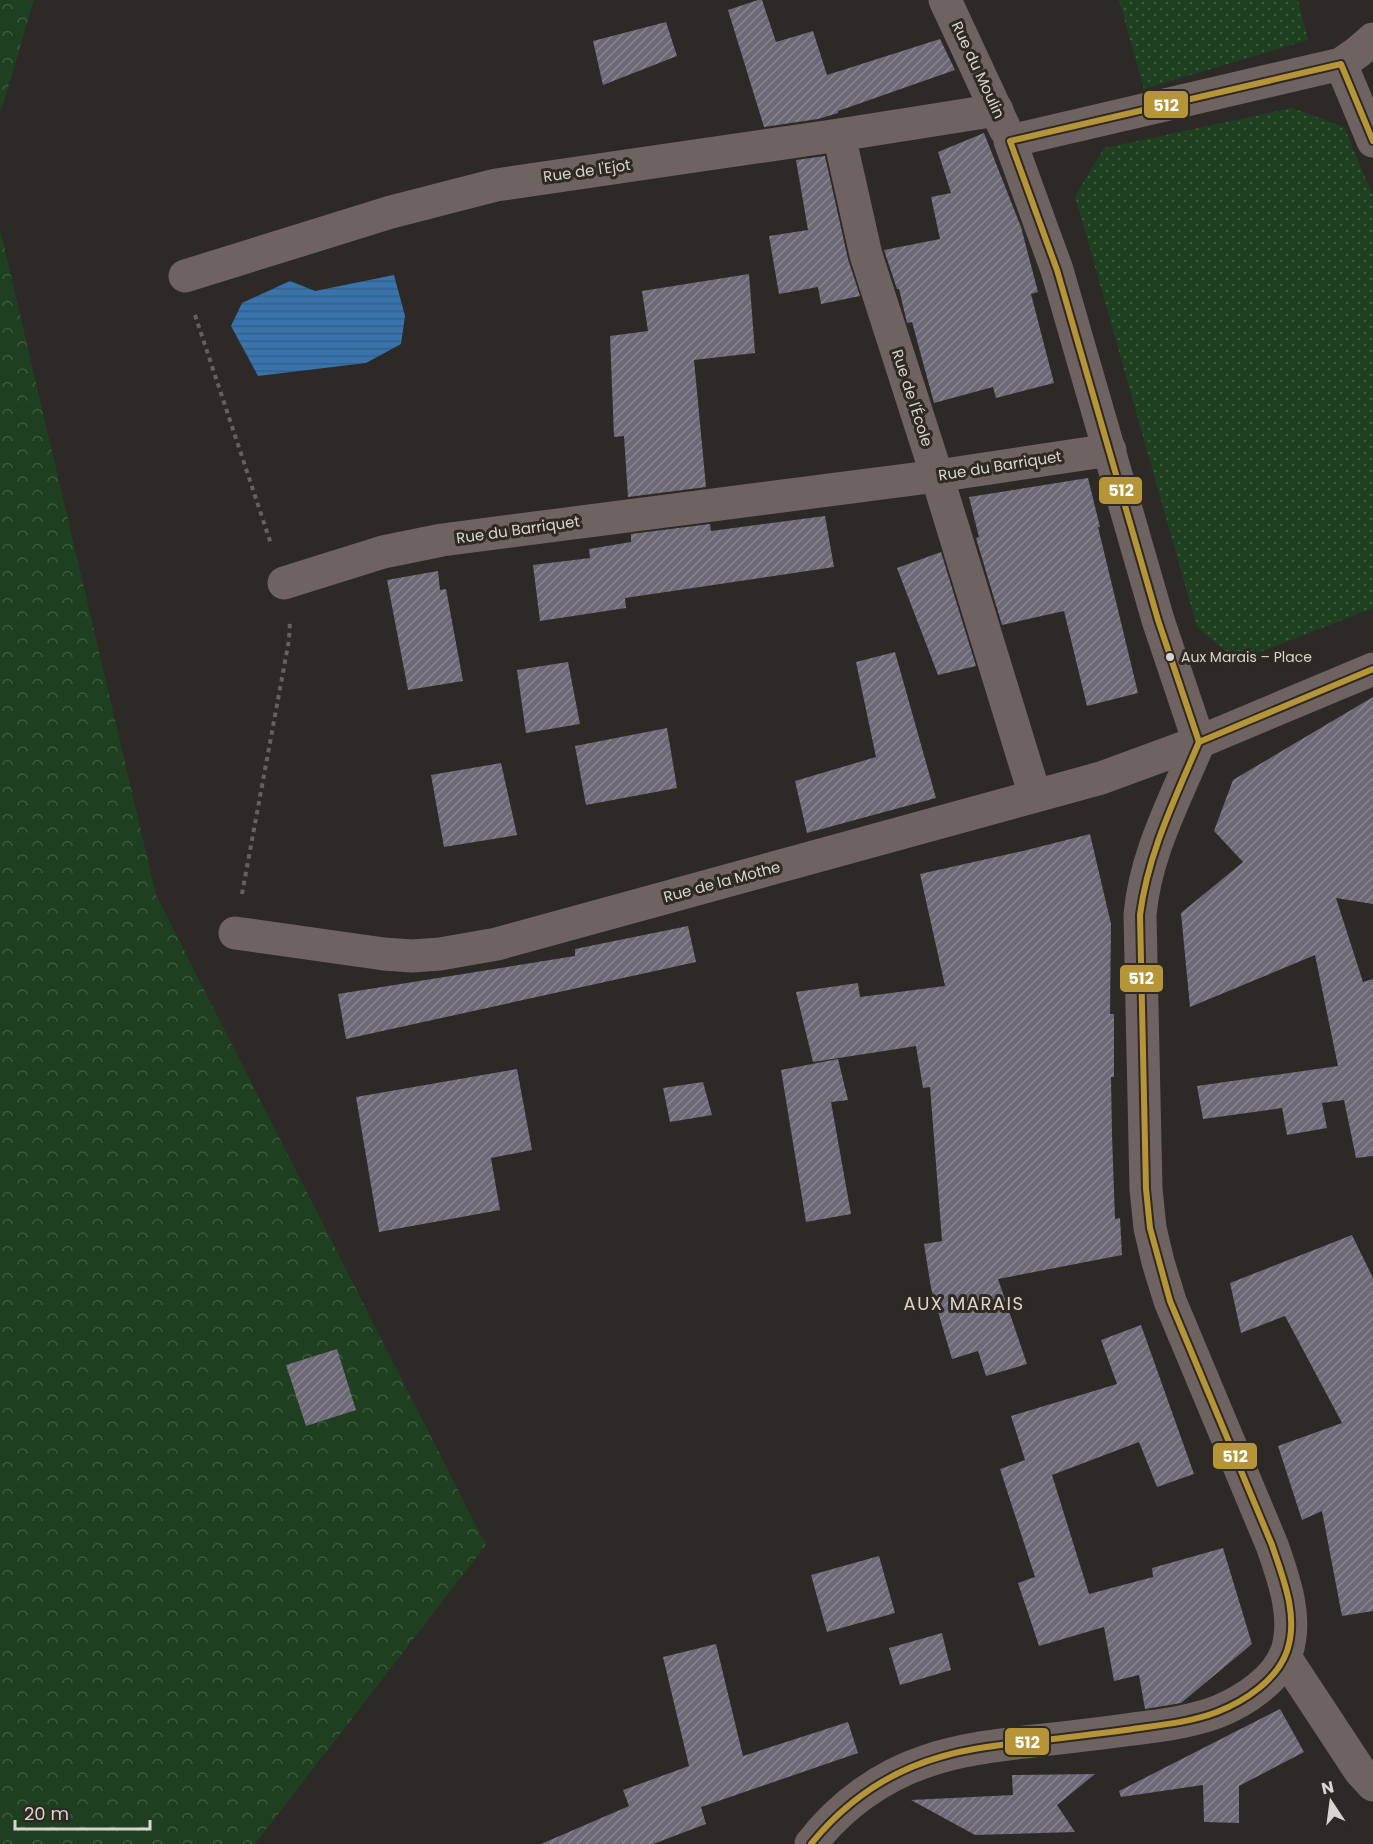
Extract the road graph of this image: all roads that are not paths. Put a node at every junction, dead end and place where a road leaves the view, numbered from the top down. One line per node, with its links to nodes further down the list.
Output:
1 (945, 0): 4 (street, Rue du Moulin)
2 (1373, 39): 3 (street)
3 (1341, 64): 6 (street); 7 (street)
4 (997, 110): 5 (street, Rue de l'Ejot); 6 (street, Rue du Moulin)
5 (839, 135): 8 (street, Rue de l'Ejot); 10 (street, Rue de l'École)
6 (1010, 141): 9 (street, Rue du Moulin)
7 (1373, 141)
8 (185, 276)
9 (1110, 450): 10 (street, Rue du Barriquet); 13 (street, Rue du Moulin)
10 (937, 476): 11 (street, Rue du Barriquet); 14 (street, Rue de l'École)
11 (284, 583)
12 (1373, 669): 13 (street, Rue de la Mothe)
13 (1199, 742): 14 (street, Rue de la Mothe); 16 (street)
14 (1035, 796): 15 (street, Rue de la Mothe)
15 (235, 933)
16 (1285, 1657): 17 (street); 18 (street)
17 (1373, 1785)
18 (811, 1844)

